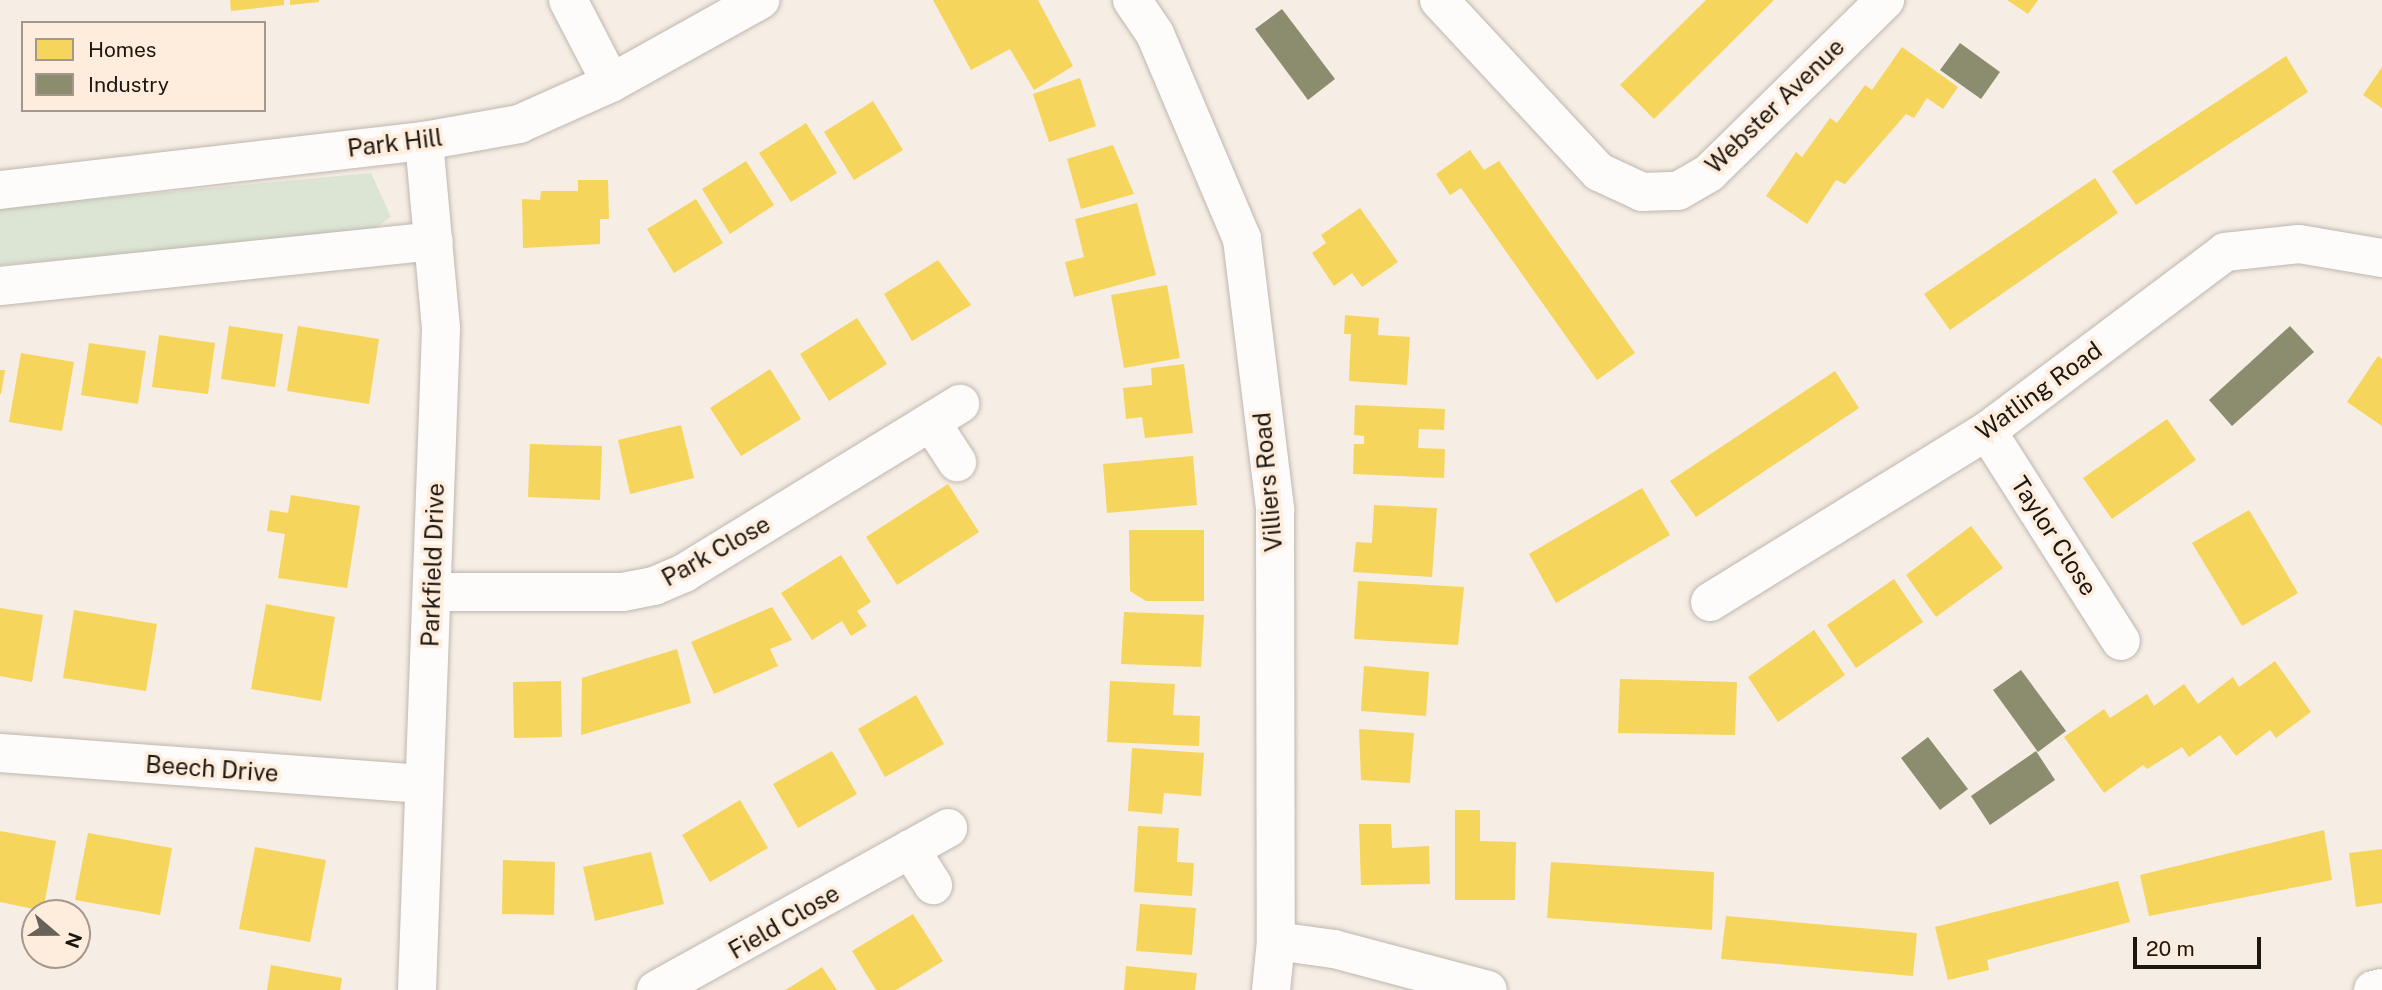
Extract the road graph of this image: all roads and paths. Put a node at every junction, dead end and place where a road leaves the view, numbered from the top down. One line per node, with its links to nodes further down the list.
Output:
1 (568, 0): 6 (street)
2 (760, 0): 6 (street, Park Hill)
3 (1132, 0): 22 (street, Villiers Road)
4 (1439, 0): 5 (street, Webster Avenue)
5 (1885, 0)
6 (611, 83): 7 (street, Park Hill)
7 (424, 141): 8 (street, Park Hill); 9 (street, Parkfield Drive)
8 (0, 190)
9 (434, 241): 11 (street); 14 (street, Parkfield Drive)
10 (2382, 258): 12 (street, Watling Road)
11 (0, 286)
12 (1987, 430): 15 (street, Watling Road); 16 (street, Taylor Close)
13 (957, 462): 14 (street, Park Close)
14 (433, 592): 18 (street, Parkfield Drive)
15 (1710, 602)
16 (2121, 641)
17 (0, 753): 18 (street, Beech Drive)
18 (424, 784): 24 (street, Parkfield Drive)
19 (948, 828): 20 (street, Field Close)
20 (911, 849): 21 (street); 25 (street, Field Close)
21 (933, 885)
22 (1276, 940): 26 (street, Villiers Road); 27 (street)
23 (2382, 988): 28 (street)
24 (417, 990)
25 (656, 990)
26 (1271, 990)
27 (1488, 990)
28 (2373, 990)

